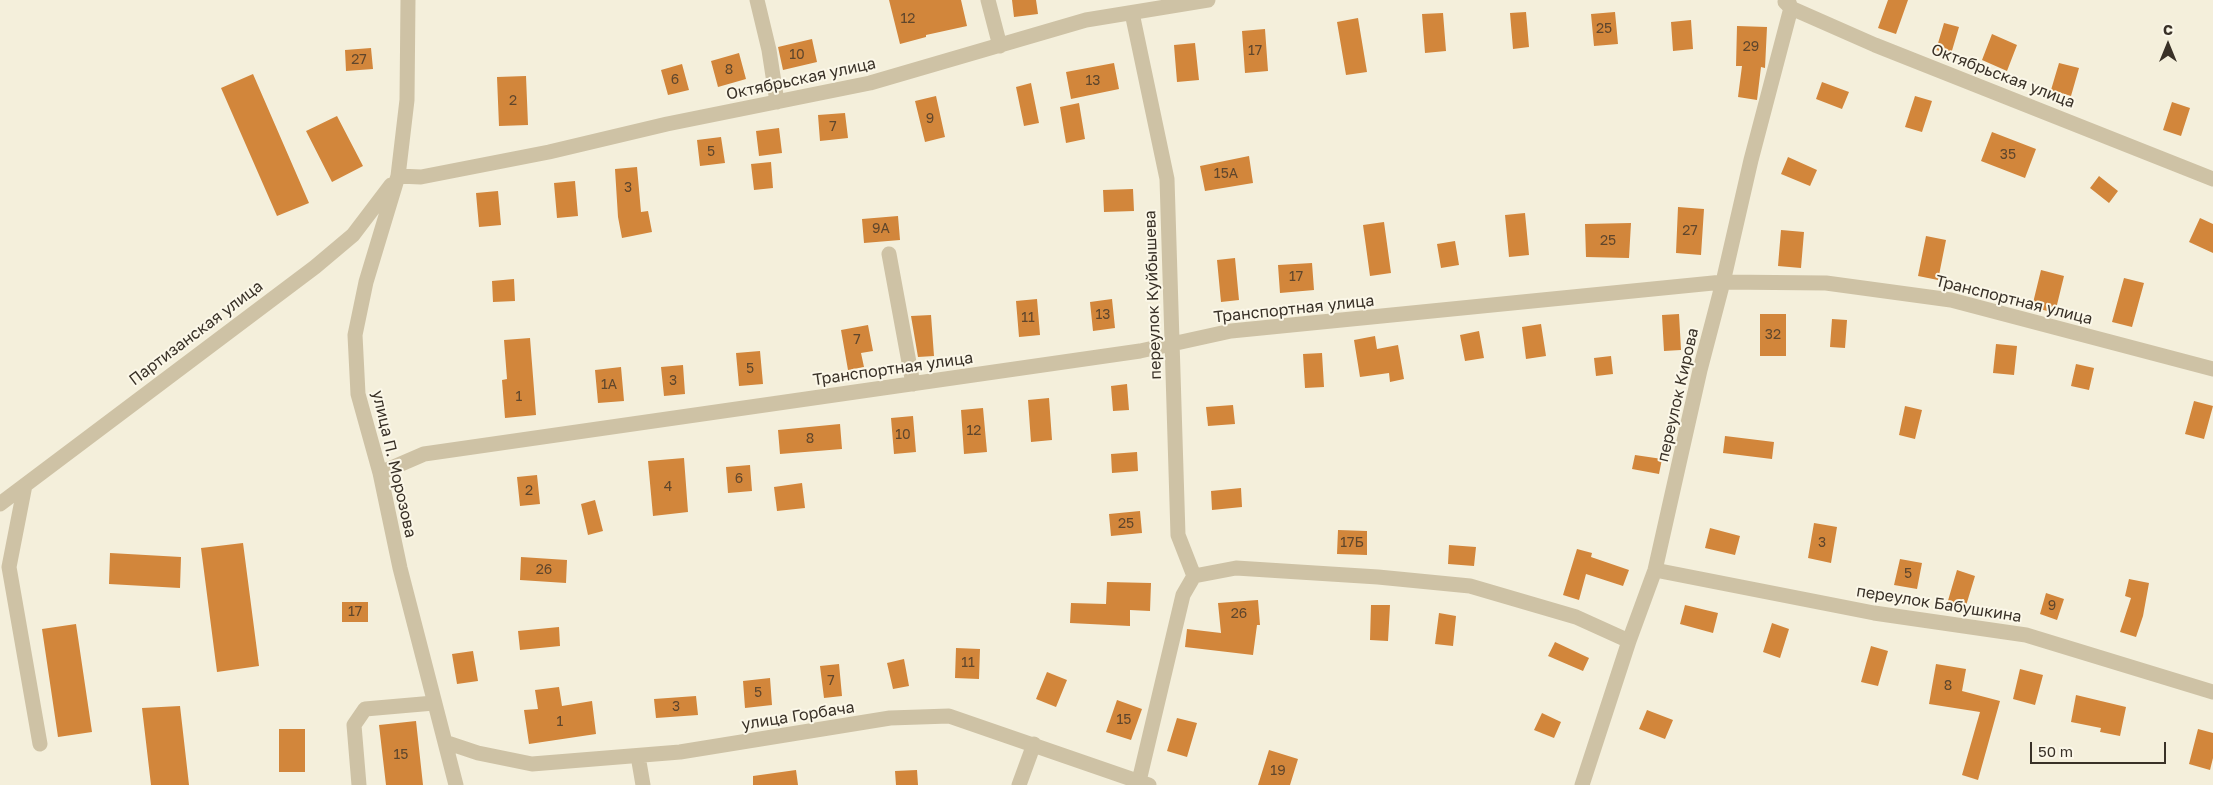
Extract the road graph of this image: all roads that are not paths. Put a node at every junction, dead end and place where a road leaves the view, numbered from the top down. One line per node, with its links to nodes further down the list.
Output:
1 (408, 0): 9 (street, улица П. Морозова)
2 (757, 0): 8 (street)
3 (988, 0): 7 (street)
4 (1208, 0): 6 (street, Октябрьская улица)
5 (1787, 3): 10 (street, Октябрьская улица); 12 (street, переулок Кирова)
6 (1132, 13): 7 (street, Октябрьская улица); 13 (street, переулок Куйбышева)
7 (1000, 46): 8 (street, Октябрьская улица)
8 (777, 102): 9 (street, Октябрьская улица)
9 (398, 176): 16 (street, улица П. Морозова); 17 (street, Партизанская улица)
10 (2213, 179)
11 (889, 254): 15 (street)
12 (1723, 282): 13 (street, Транспортная улица); 14 (street, Транспортная улица); 19 (street, переулок Кирова)
13 (1172, 344): 15 (street, Транспортная улица); 20 (street, переулок Куйбышева)
14 (2213, 369)
15 (913, 384): 16 (street, Транспортная улица)
16 (380, 473): 23 (street, улица П. Морозова)
17 (25, 485): 18 (street, Партизанская улица); 25 (street)
18 (0, 504)
19 (1655, 570): 21 (street, переулок Кирова); 22 (street, переулок Бабушкина)
20 (1194, 576): 21 (street); 28 (street)
21 (1629, 641): 33 (street, переулок Кирова)
22 (2213, 692)
23 (434, 702): 24 (street, улица П. Морозова); 29 (street)
24 (446, 742): 27 (street, улица Горбача); 30 (street, улица П. Морозова)
25 (40, 744)
26 (1034, 744): 27 (street, улица Горбача); 28 (street, улица Горбача); 32 (street)
27 (638, 756): 31 (street)
28 (1144, 783)
29 (359, 785)
30 (456, 785)
31 (643, 785)
32 (1019, 785)
33 (1582, 785)

